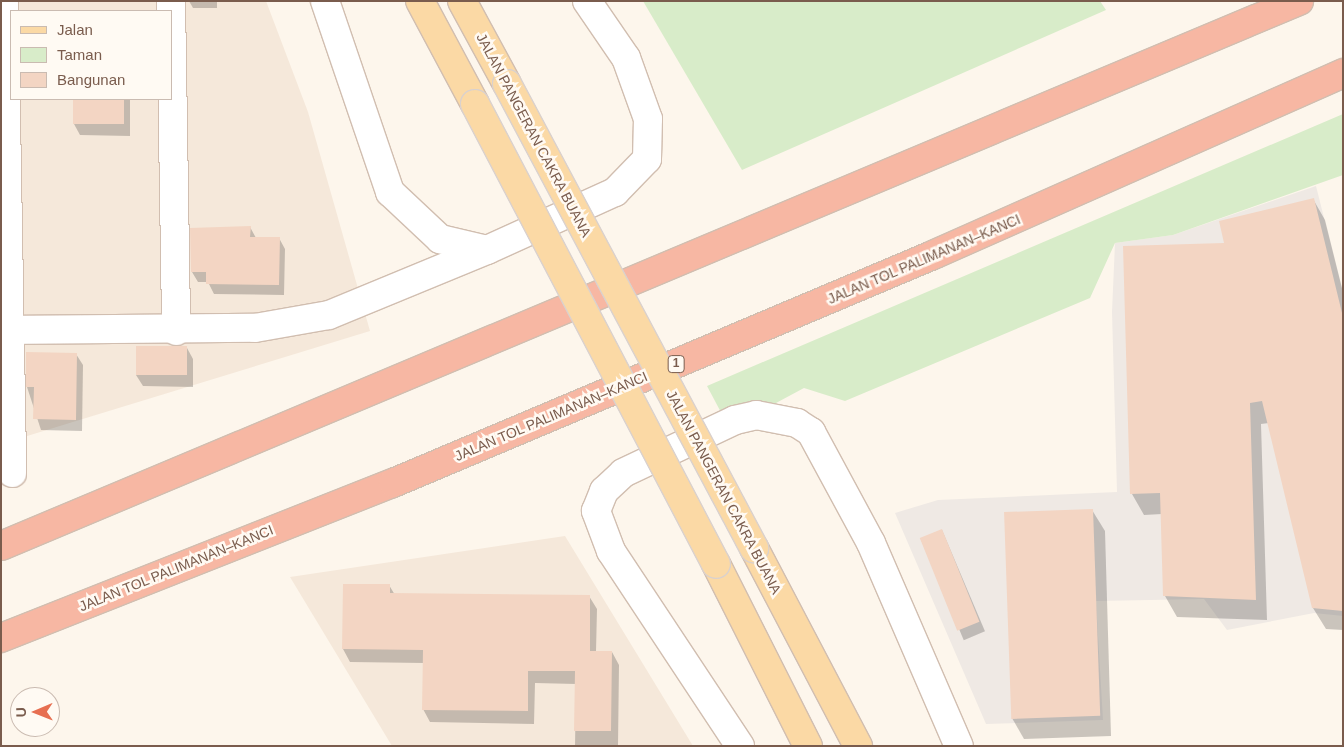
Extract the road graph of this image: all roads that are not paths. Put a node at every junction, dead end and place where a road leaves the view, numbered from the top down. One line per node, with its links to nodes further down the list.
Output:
1 (4, 1): 10 (street)
2 (325, 1): 9 (street)
3 (420, 1): 16 (main road, bridge)
4 (462, 1): 17 (main road, JALAN PANGERAN CAKRA BUANA, bridge)
5 (587, 1): 9 (street)
6 (1298, 1): 13 (highway)
7 (172, 67): 11 (street)
8 (1343, 73): 14 (highway, JALAN TOL PALIMANAN–KANCI / 1)
9 (488, 250): 11 (street)
10 (6, 330): 11 (street); 12 (street)
11 (176, 330)
12 (12, 473)
13 (1, 546)
14 (1, 638)
15 (740, 746): 18 (street)
16 (808, 746)
17 (858, 746)
18 (959, 746)

